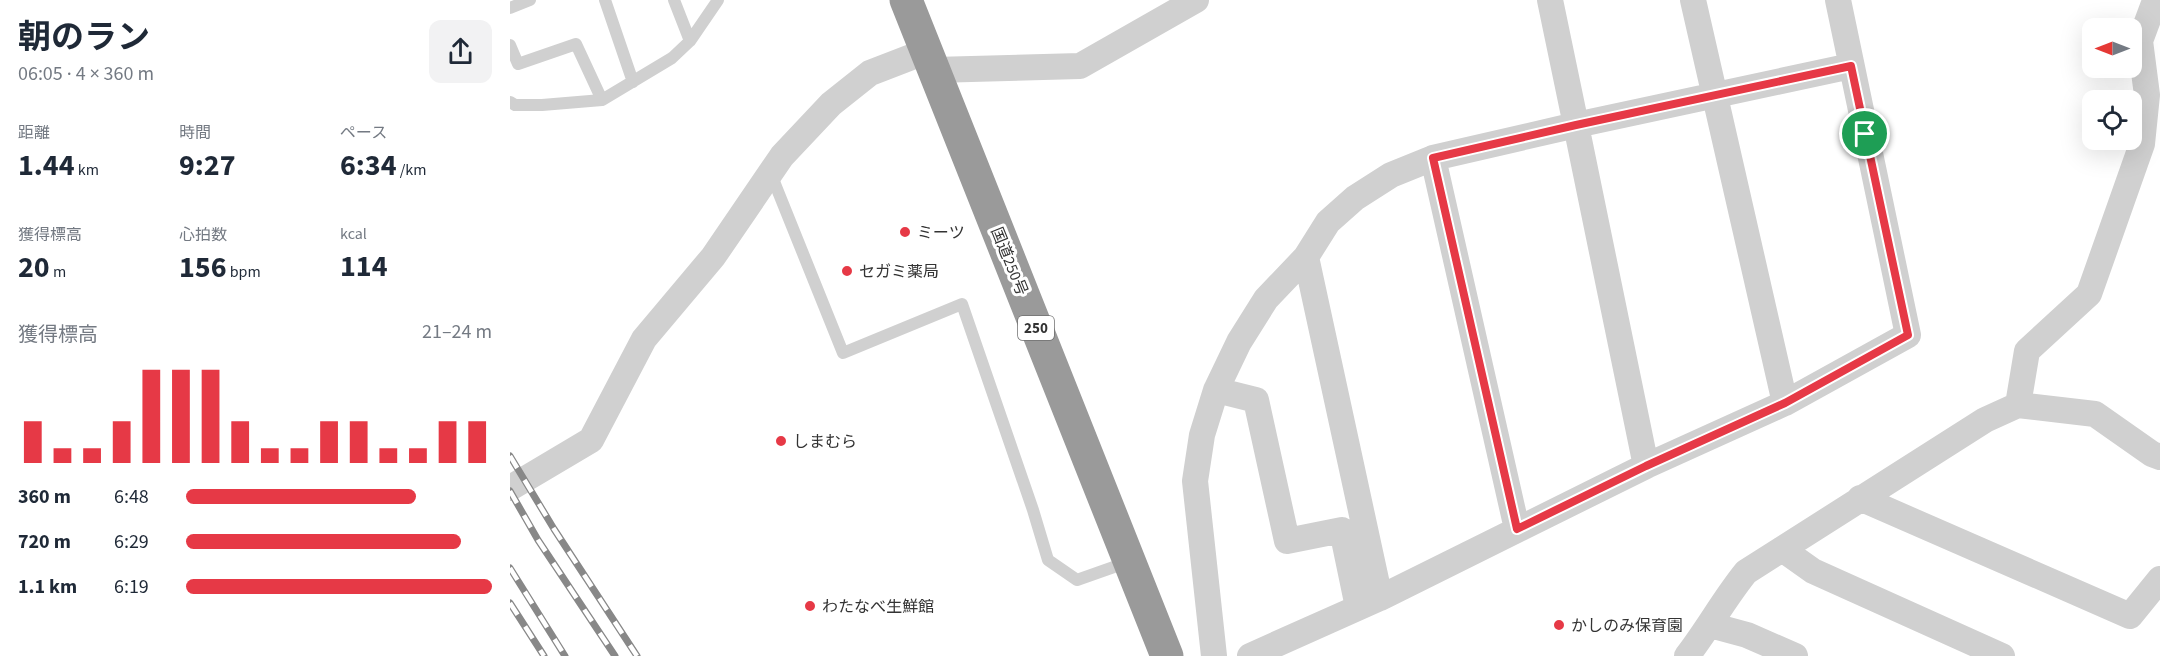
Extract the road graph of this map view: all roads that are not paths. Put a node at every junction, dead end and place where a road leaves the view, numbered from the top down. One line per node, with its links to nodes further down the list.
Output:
1 (530, 0): 11 (lane)
2 (605, 0): 16 (lane)
3 (674, 0): 12 (lane)
4 (718, 0): 12 (lane)
5 (906, 0): 14 (highway, 国道250号 / 250)
6 (1196, 0): 14 (street)
7 (1550, 0): 20 (street)
8 (1693, 0): 17 (street)
9 (1838, 0): 15 (street)
10 (2159, 0): 26 (street)
11 (510, 8)
12 (690, 41): 16 (lane)
13 (510, 45): 18 (lane)
14 (930, 60): 22 (street); 33 (highway, 国道250号 / 250)
15 (1851, 66): 17 (street); 25 (street)
16 (633, 82): 18 (lane)
17 (1715, 96): 20 (street); 25 (street)
18 (602, 100): 19 (lane)
19 (510, 102)
20 (1576, 125): 21 (street); 28 (street)
21 (1433, 158): 23 (street); 31 (street)
22 (770, 173): 29 (street); 33 (lane)
23 (1305, 257): 24 (street); 35 (street)
24 (1216, 390): 35 (street); 38 (street)
25 (1785, 403): 28 (street)
26 (2018, 405): 27 (street); 30 (street)
27 (2160, 457)
28 (1646, 466): 31 (street)
29 (510, 488)
30 (1860, 498): 32 (street); 34 (street)
31 (1517, 529): 35 (street)
32 (1782, 549): 36 (street); 42 (street)
33 (1129, 561): 37 (highway, 国道250号 / 250)
34 (2160, 579)
35 (1369, 603): 39 (street)
36 (1710, 625): 40 (street); 41 (street)
37 (1167, 656)
38 (1214, 656)
39 (1250, 656)
40 (1687, 656)
41 (1795, 656)
42 (2002, 656)

